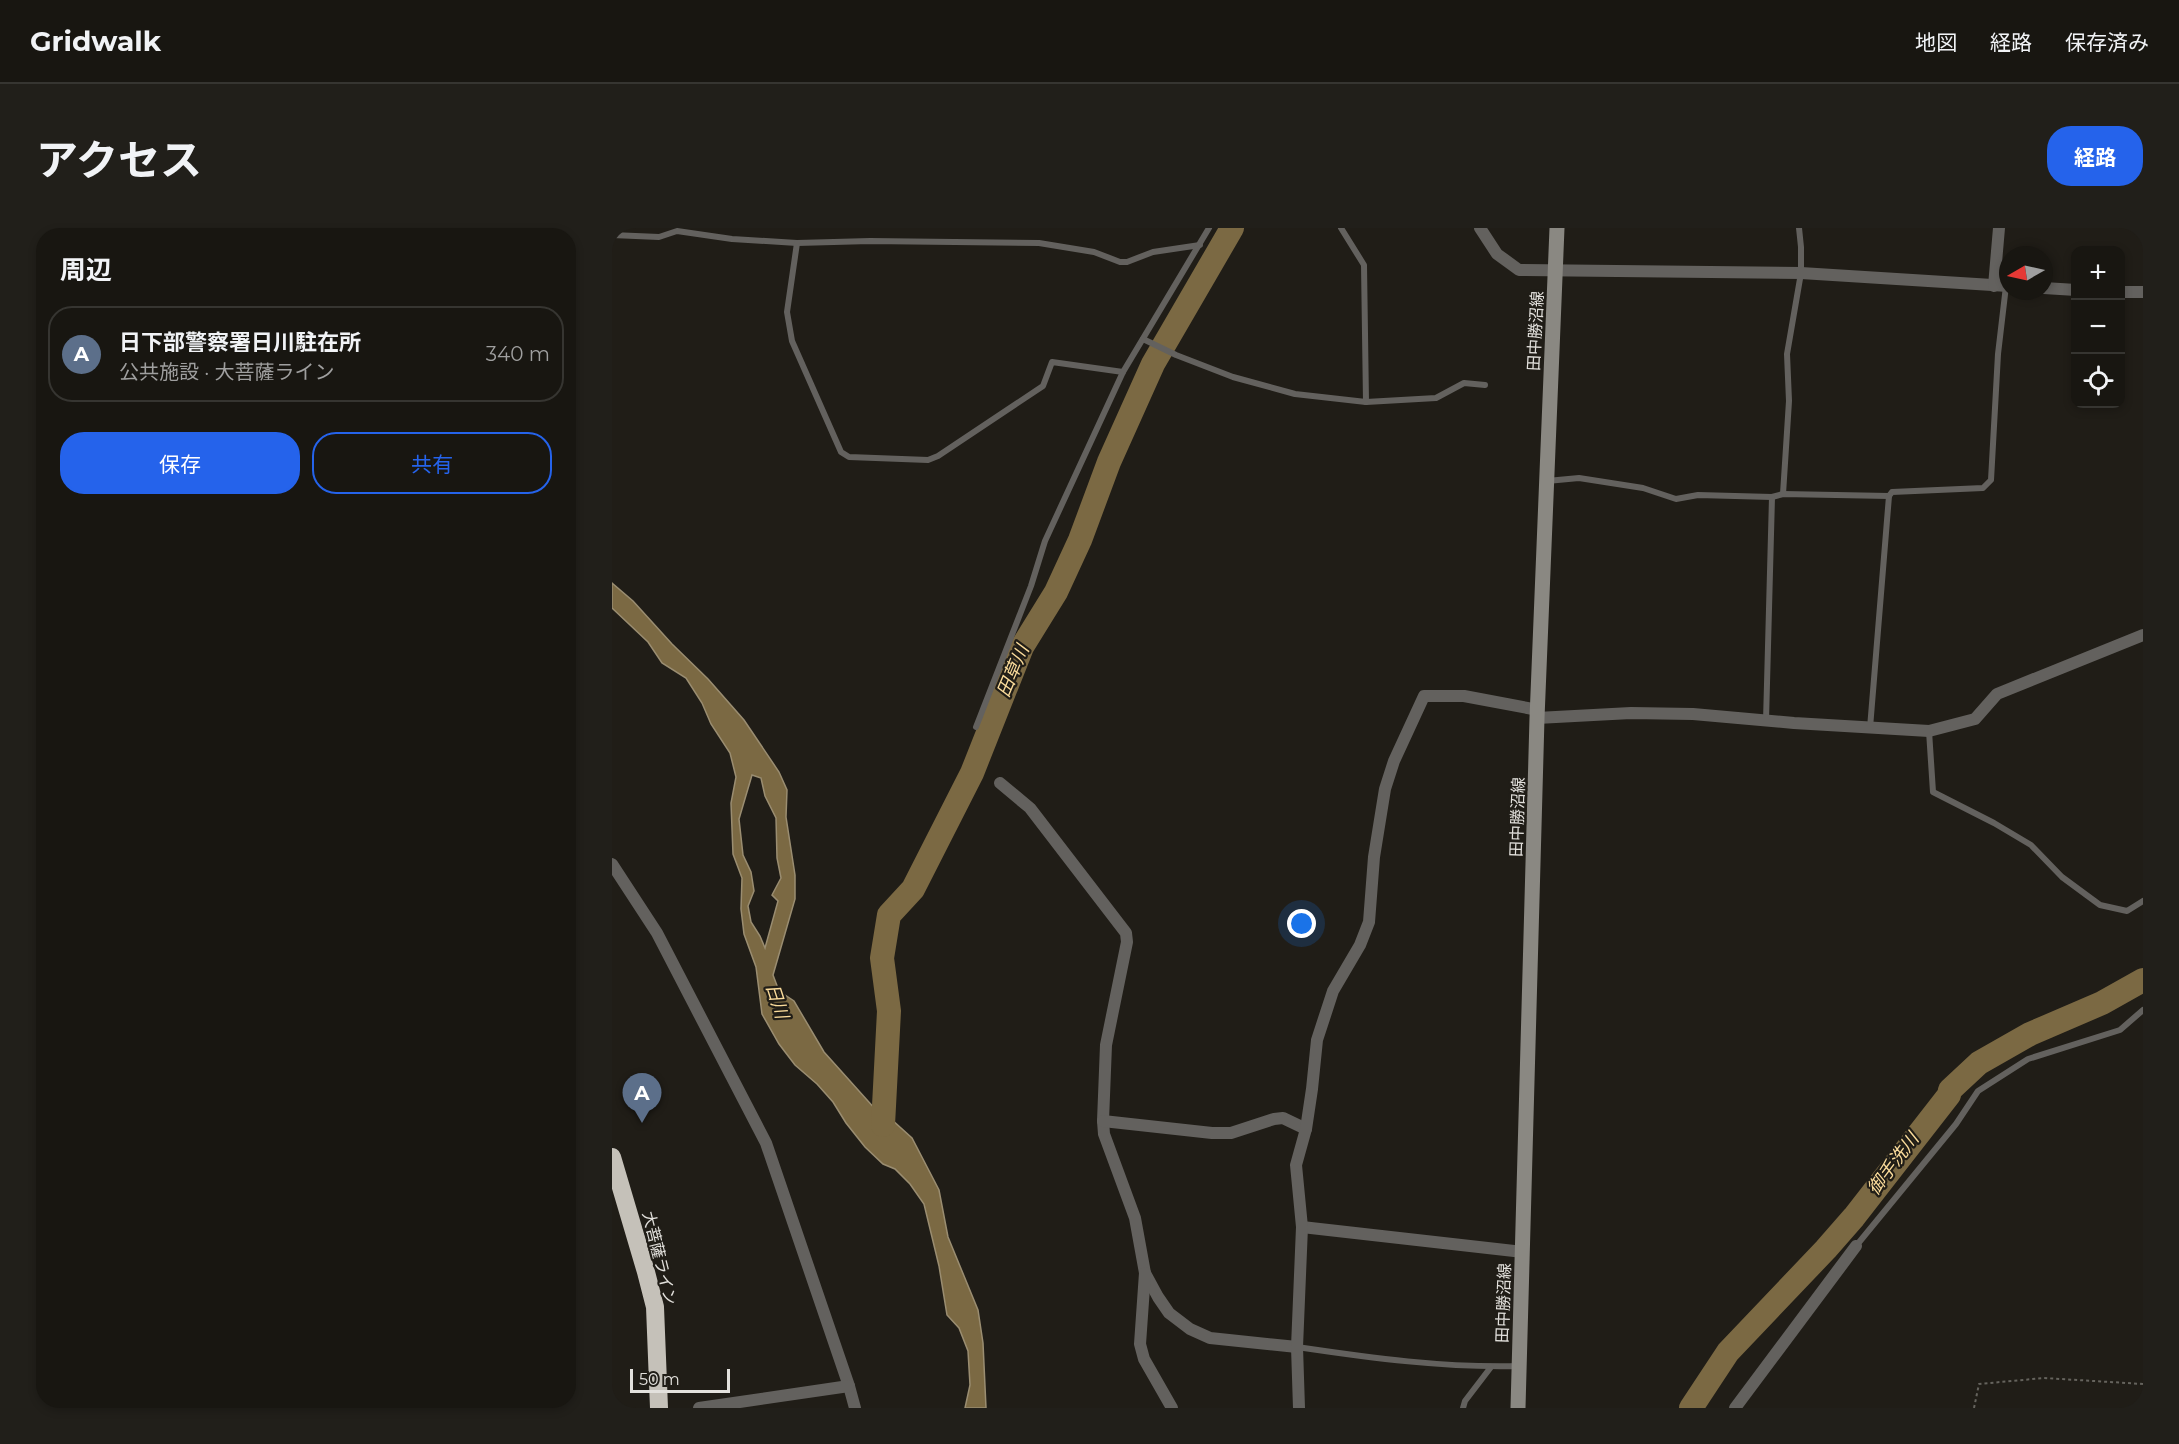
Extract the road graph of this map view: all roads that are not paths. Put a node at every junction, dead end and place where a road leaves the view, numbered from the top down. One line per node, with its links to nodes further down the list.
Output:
1 (1209, 228): 9 (lane)
2 (1341, 228): 22 (lane)
3 (1480, 228): 11 (street)
4 (1557, 228): 11 (main road, 田中勝沼線)
5 (1799, 228): 12 (lane)
6 (1999, 228): 10 (street)
7 (612, 235): 8 (lane)
8 (797, 243): 9 (lane); 20 (lane)
9 (1200, 245): 19 (lane)
10 (2000, 246)
11 (1556, 271): 12 (street); 23 (main road, 田中勝沼線)
12 (1801, 273): 13 (street); 24 (lane)
13 (1999, 286)
14 (2053, 289): 15 (street)
15 (2071, 290)
16 (2125, 292): 17 (street)
17 (2143, 292)
18 (2002, 300): 25 (lane)
19 (1145, 340): 20 (lane); 22 (lane)
20 (1123, 372): 30 (lane)
21 (1485, 385): 22 (lane)
22 (1366, 402)
23 (1546, 481): 26 (lane); 28 (main road, 田中勝沼線)
24 (1783, 494): 25 (lane); 26 (lane)
25 (1889, 496): 31 (lane)
26 (1773, 497): 29 (lane)
27 (2143, 635): 32 (street)
28 (1537, 714): 29 (street); 38 (street); 42 (main road, 田中勝沼線)
29 (1766, 721): 31 (street)
30 (976, 727)
31 (1870, 728): 32 (street)
32 (1929, 731): 35 (lane)
33 (999, 783): 37 (street)
34 (612, 864): 47 (street)
35 (2143, 901)
36 (2143, 1010): 41 (lane)
37 (1103, 1121): 38 (street); 43 (street)
38 (1306, 1129): 40 (street)
39 (612, 1156): 48 (highway, 大菩薩ライン)
40 (1302, 1227): 42 (street); 44 (street)
41 (1856, 1246): 55 (street)
42 (1523, 1252): 45 (main road, 田中勝沼線)
43 (1145, 1273): 44 (street); 51 (street)
44 (1297, 1347): 46 (lane); 52 (street)
45 (1520, 1366): 46 (lane); 54 (main road, 田中勝沼線)
46 (1491, 1367): 53 (lane)
47 (849, 1386): 49 (street); 50 (street)
48 (659, 1408)
49 (699, 1408)
50 (855, 1408)
51 (1172, 1408)
52 (1299, 1408)
53 (1463, 1408)
54 (1518, 1408)
55 (1735, 1408)

